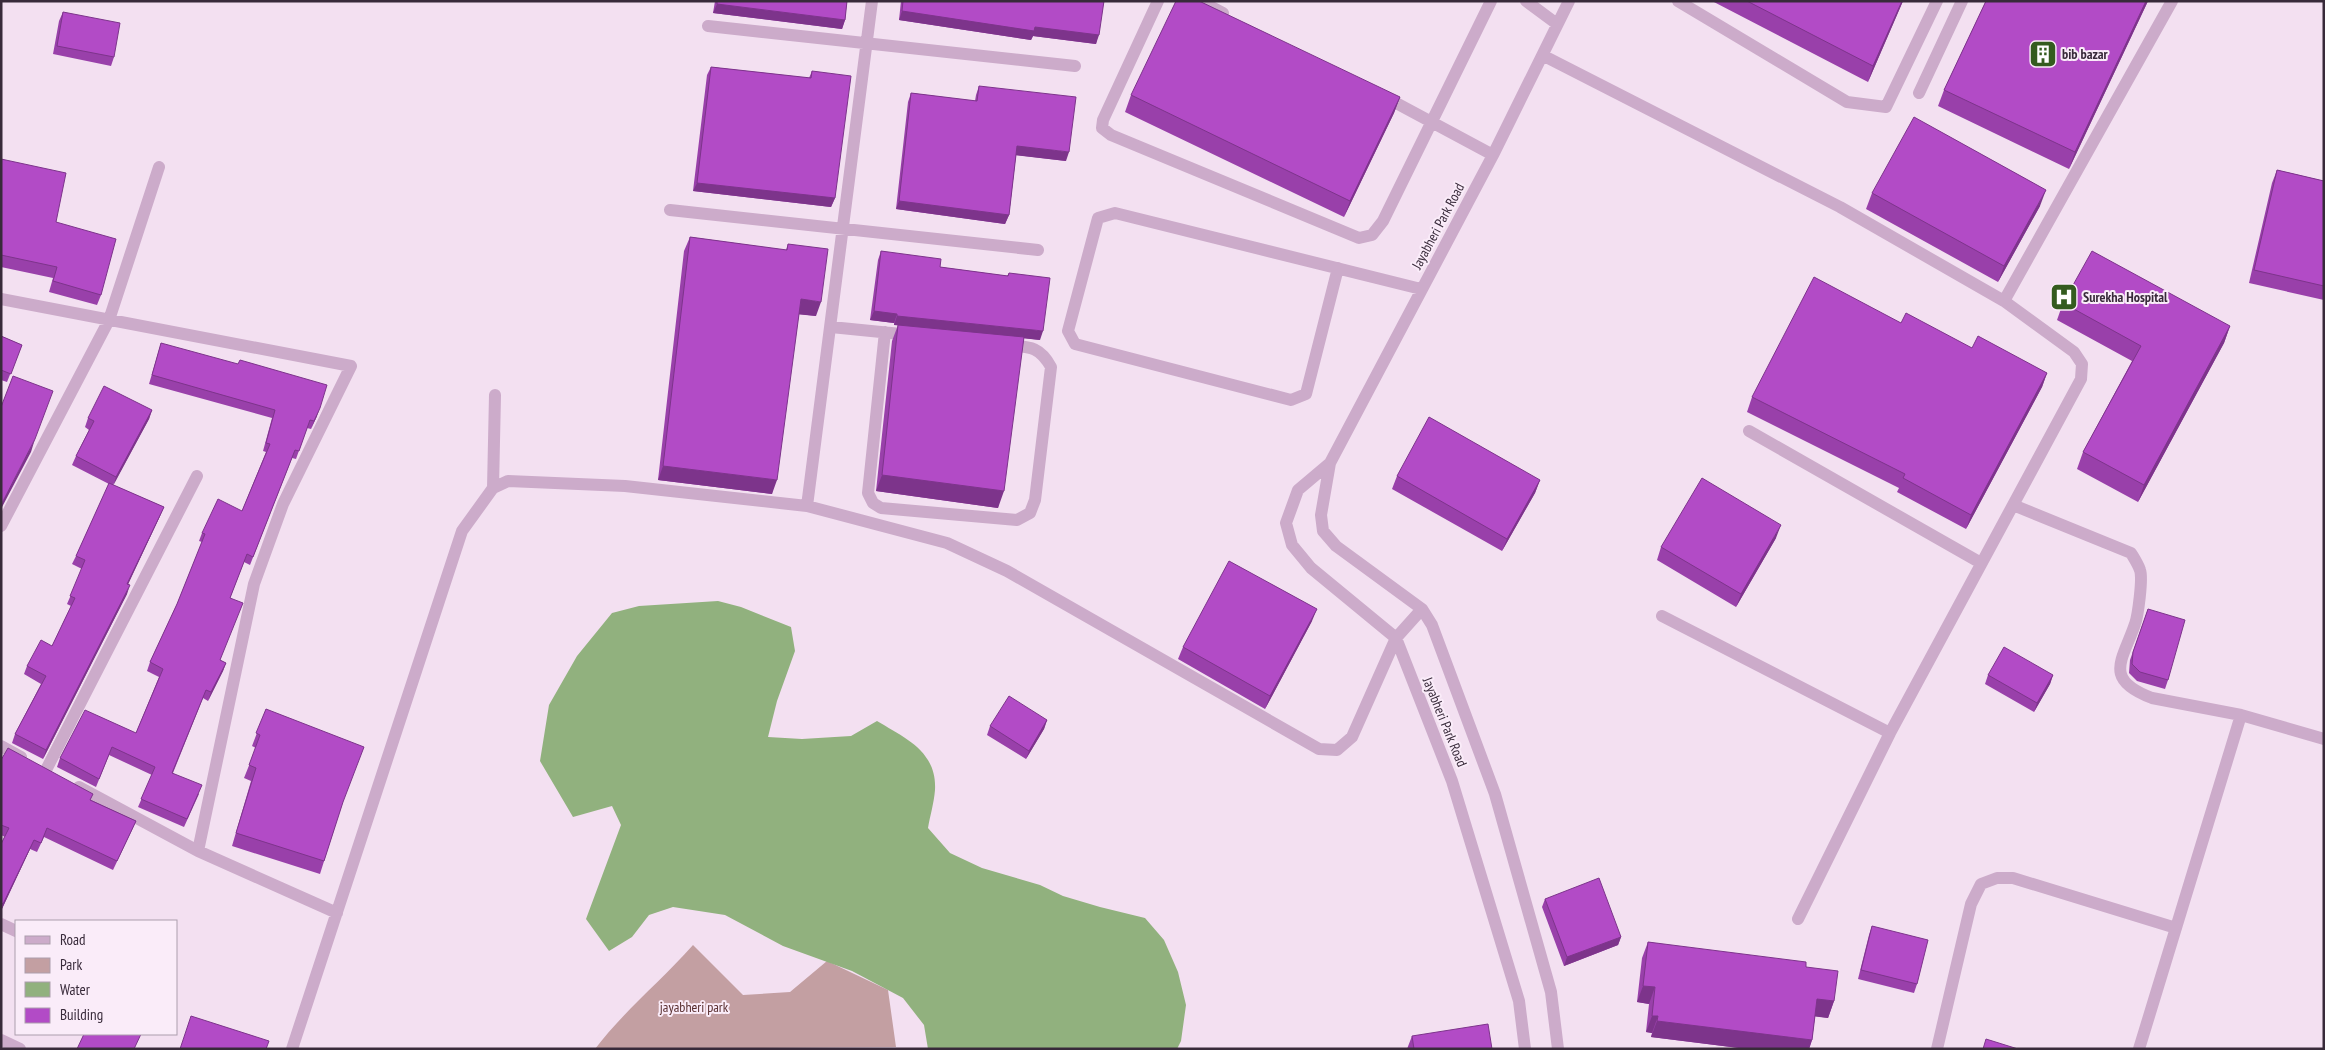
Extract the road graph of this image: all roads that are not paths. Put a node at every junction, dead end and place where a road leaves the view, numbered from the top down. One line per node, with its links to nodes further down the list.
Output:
1 (872, 1): 14 (street)
2 (1158, 1): 19 (street)
3 (1200, 1): 11 (street)
4 (1491, 1): 19 (street)
5 (1526, 1): 12 (street)
6 (1569, 1): 12 (street, Jayabheri Park Road)
7 (1678, 1): 8 (street)
8 (1937, 1)
9 (1962, 1): 18 (street)
10 (2172, 1): 28 (street)
11 (1234, 19)
12 (1557, 24): 15 (street, Jayabheri Park Road)
13 (708, 26): 14 (street)
14 (866, 42): 16 (street); 23 (street)
15 (1544, 56): 20 (street, Jayabheri Park Road); 28 (street)
16 (1075, 66)
17 (1371, 90): 19 (street)
18 (1919, 93)
19 (1431, 121): 20 (street)
20 (1493, 155): 26 (street, Jayabheri Park Road)
21 (159, 167): 29 (street)
22 (670, 210): 23 (street)
23 (843, 227): 24 (street); 30 (street)
24 (1038, 250)
25 (1338, 268): 25 (street); 26 (street)
26 (1421, 289): 36 (street, Jayabheri Park Road)
27 (1, 299): 29 (street)
28 (2004, 301): 39 (street)
29 (109, 320): 42 (street); 53 (street)
30 (831, 327): 31 (street); 40 (street)
31 (885, 332): 32 (street); 41 (street)
32 (924, 336)
33 (994, 343): 41 (street)
34 (495, 395): 38 (street)
35 (1749, 431): 44 (street)
36 (1330, 463): 45 (street, Jayabheri Park Road); 47 (street, Jayabheri Park Road)
37 (197, 476): 51 (street)
38 (493, 488): 40 (street); 54 (street)
39 (2013, 505): 44 (street); 48 (street)
40 (807, 506): 43 (street)
41 (921, 511): 43 (street)
42 (1, 526)
43 (914, 534): 47 (street)
44 (1982, 563): 49 (street)
45 (1422, 609): 47 (street); 63 (street, Jayabheri Park Road)
46 (1662, 616): 49 (street)
47 (1396, 638): 62 (street, Jayabheri Park Road)
48 (2241, 715): 50 (street); 57 (street)
49 (1890, 733): 55 (street)
50 (2324, 739)
51 (1, 746)
52 (71, 783): 53 (street)
53 (198, 851): 54 (street)
54 (337, 913): 61 (street)
55 (1798, 919)
56 (1, 924): 58 (street)
57 (2176, 928): 64 (street); 65 (street)
58 (15, 931)
59 (1, 1040): 60 (street)
60 (20, 1049)
61 (292, 1049)
62 (1525, 1049)
63 (1558, 1049)
64 (1937, 1049)
65 (2139, 1049)

